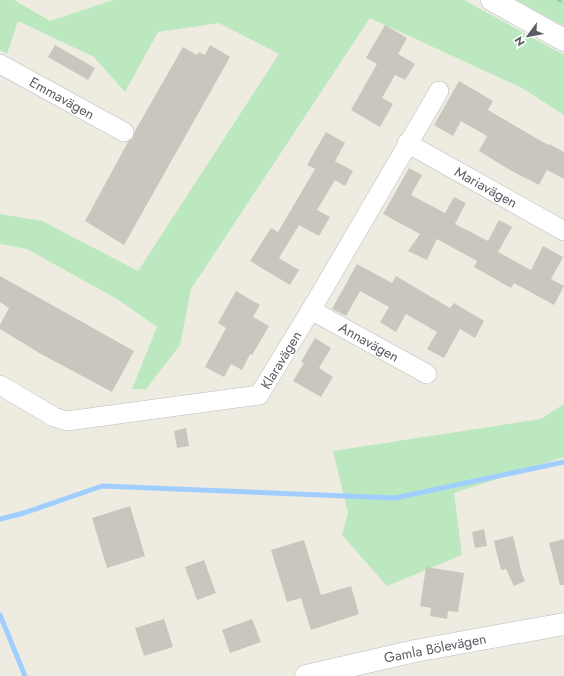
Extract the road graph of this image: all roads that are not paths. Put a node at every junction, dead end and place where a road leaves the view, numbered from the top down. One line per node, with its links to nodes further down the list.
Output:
1 (492, 0): 2 (street)
2 (564, 40)
3 (0, 64): 5 (street, Emmavägen)
4 (439, 91): 6 (street, Klaravägen)
5 (124, 132)
6 (407, 143): 7 (street, Mariavägen); 8 (street, Klaravägen)
7 (564, 231)
8 (311, 310): 9 (street, Annavägen); 10 (street, Klaravägen)
9 (427, 374)
10 (0, 385)
11 (564, 624): 12 (street, Gamla Bölevägen)
12 (306, 676)

